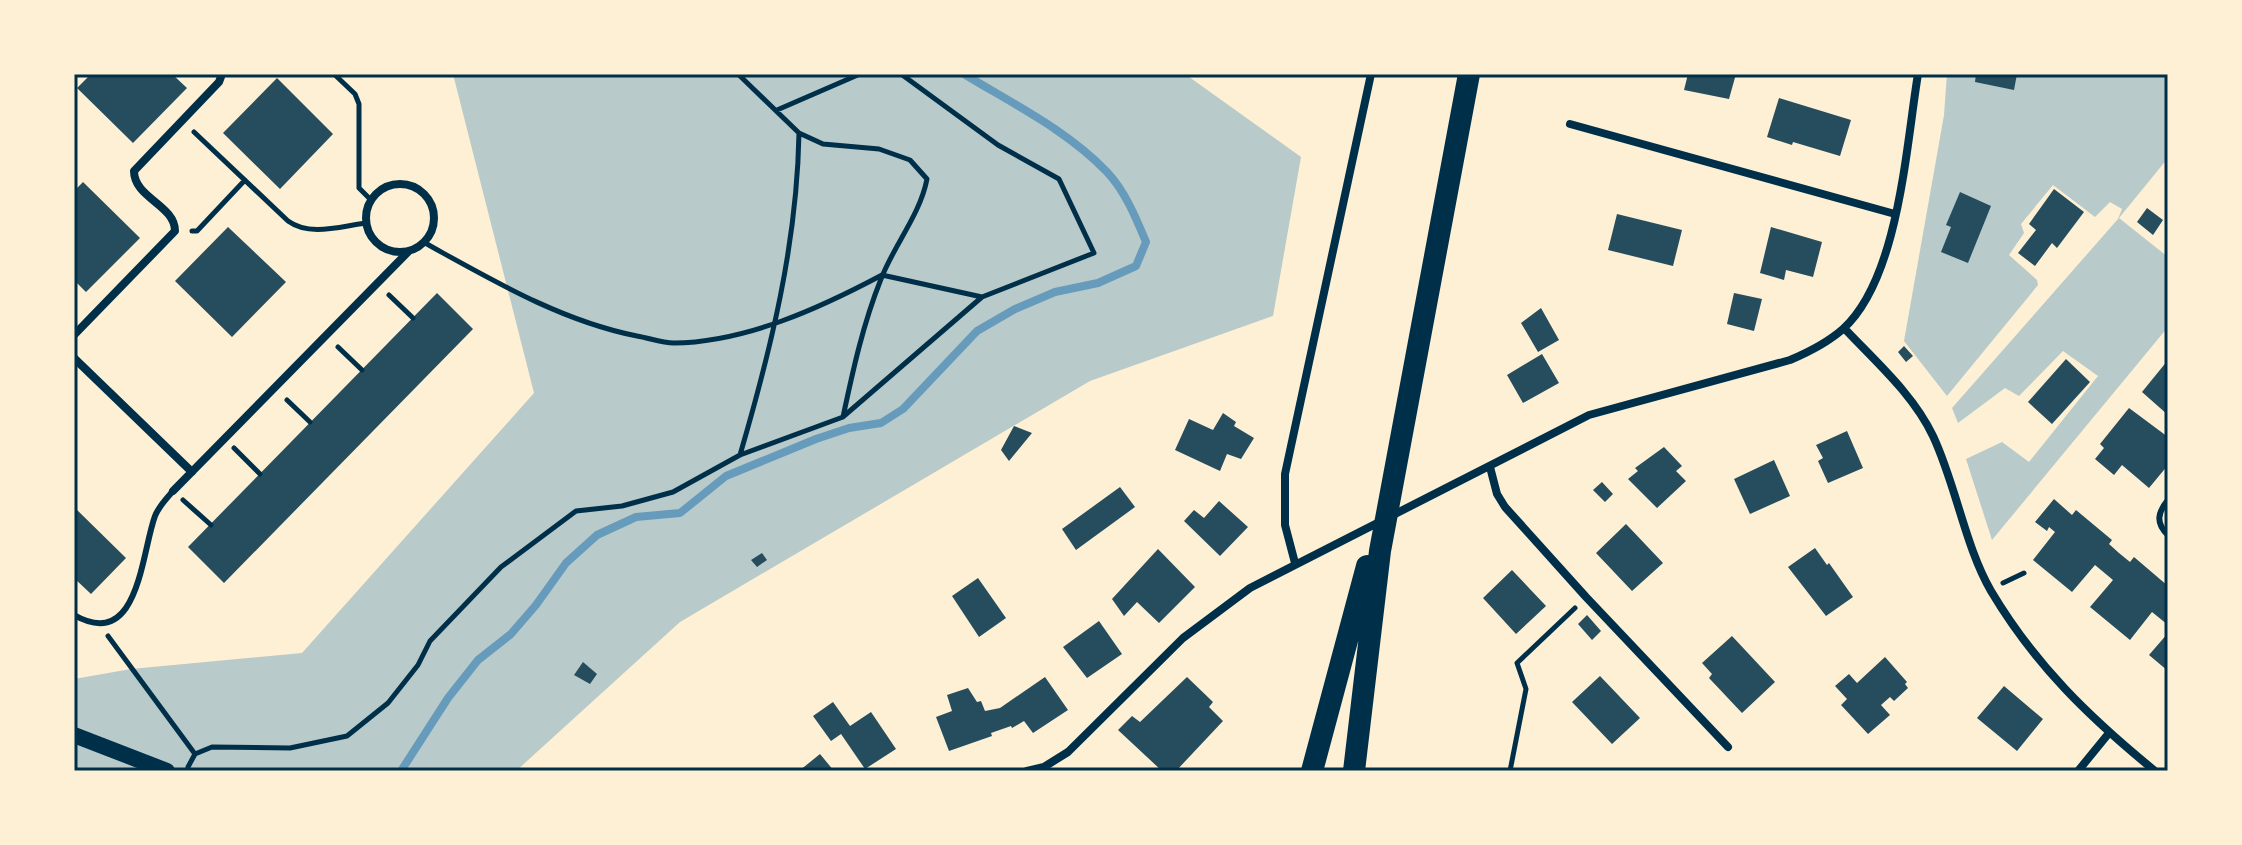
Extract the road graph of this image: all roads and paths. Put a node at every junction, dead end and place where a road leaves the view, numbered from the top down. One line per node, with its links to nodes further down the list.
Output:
1 (222, 74): 10 (street)
2 (334, 74): 14 (path)
3 (738, 74): 9 (path)
4 (860, 74): 9 (path)
5 (901, 74): 22 (path)
6 (1371, 74): 43 (street)
7 (1469, 74): 34 (highway)
8 (1918, 74): 15 (street)
9 (777, 110): 12 (path)
10 (182, 120): 13 (path); 17 (street)
11 (1570, 124): 15 (street)
12 (799, 133): 20 (path); 24 (path)
13 (245, 180): 16 (path); 17 (path)
14 (371, 200): 16 (street); 18 (street)
15 (1895, 214): 25 (street)
16 (366, 223): 19 (street)
17 (175, 231): 26 (street)
18 (425, 243): 19 (street); 24 (path)
19 (408, 252): 21 (street)
20 (882, 275): 22 (path); 24 (path); 31 (path)
21 (377, 284): 23 (path); 27 (street)
22 (982, 297): 31 (path)
23 (413, 318)
24 (774, 323): 35 (path)
25 (1844, 328): 36 (street); 47 (street)
26 (74, 335)
27 (326, 336): 29 (path); 30 (street)
28 (74, 358): 37 (street)
29 (362, 370)
30 (274, 388): 32 (path); 33 (street)
31 (843, 417): 35 (path)
32 (310, 422)
33 (225, 439): 37 (street); 38 (path)
34 (1399, 445): 54 (highway); 55 (highway)
35 (740, 455): 50 (path)
36 (1490, 467): 43 (street); 44 (street)
37 (192, 472): 39 (street)
38 (260, 474)
39 (173, 491): 41 (path); 46 (lane)
40 (2168, 500): 42 (lane)
41 (211, 525)
42 (2168, 535)
43 (1295, 563): 53 (street)
44 (1586, 597): 49 (street); 56 (path)
45 (74, 615): 46 (lane)
46 (99, 624): 50 (path)
47 (2109, 733): 57 (street); 58 (street)
48 (74, 735): 51 (main road)
49 (1728, 747)
50 (195, 754): 52 (path)
51 (167, 771)
52 (185, 771)
53 (1027, 771)
54 (1312, 771)
55 (1354, 771)
56 (1510, 771)
57 (2078, 771)
58 (2155, 771)

